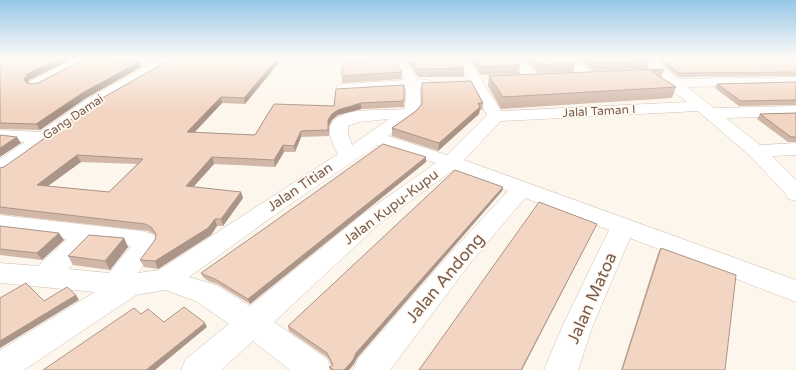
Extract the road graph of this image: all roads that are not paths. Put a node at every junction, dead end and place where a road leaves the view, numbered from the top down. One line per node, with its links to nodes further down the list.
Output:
1 (52, 75): 12 (street)
2 (138, 75): 20 (street, Gang Damai)
3 (408, 75): 13 (street)
4 (473, 75): 18 (street)
5 (524, 75): 8 (street)
6 (595, 75): 9 (street)
7 (660, 77): 10 (street); 15 (street)
8 (547, 78)
9 (568, 78)
10 (796, 81)
11 (436, 83): 13 (street)
12 (35, 84)
13 (413, 84): 14 (street); 17 (street)
14 (343, 88)
15 (706, 109): 16 (street, Jalal Taman I); 18 (street, Jalal Taman I); 23 (street)
16 (796, 111)
17 (409, 114): 21 (street, Jalan Titian); 24 (street)
18 (496, 116): 25 (street, Jalan Kupu-Kupu)
19 (0, 135): 20 (street)
20 (42, 137): 26 (street, Gang Damai)
21 (375, 138): 24 (street, Jalan Titian); 25 (street)
22 (796, 150): 23 (street)
23 (756, 151): 28 (street)
24 (348, 156): 34 (street, Jalan Titian)
25 (451, 162): 27 (street); 37 (street, Jalan Kupu-Kupu)
26 (0, 168)
27 (522, 188): 30 (street); 41 (street, Jalan Andong)
28 (796, 194)
29 (0, 223): 31 (street)
30 (623, 226): 36 (street); 42 (street, Jalan Matoa)
31 (87, 233): 33 (street); 35 (street)
32 (4, 276): 33 (street)
33 (44, 277): 35 (street)
34 (166, 280): 35 (street); 37 (street)
35 (122, 284): 38 (street)
36 (796, 291)
37 (252, 323): 39 (street, Jalan Kupu-Kupu); 40 (street)
38 (0, 368)
39 (198, 370)
40 (315, 370)
41 (370, 370)
42 (561, 370)

